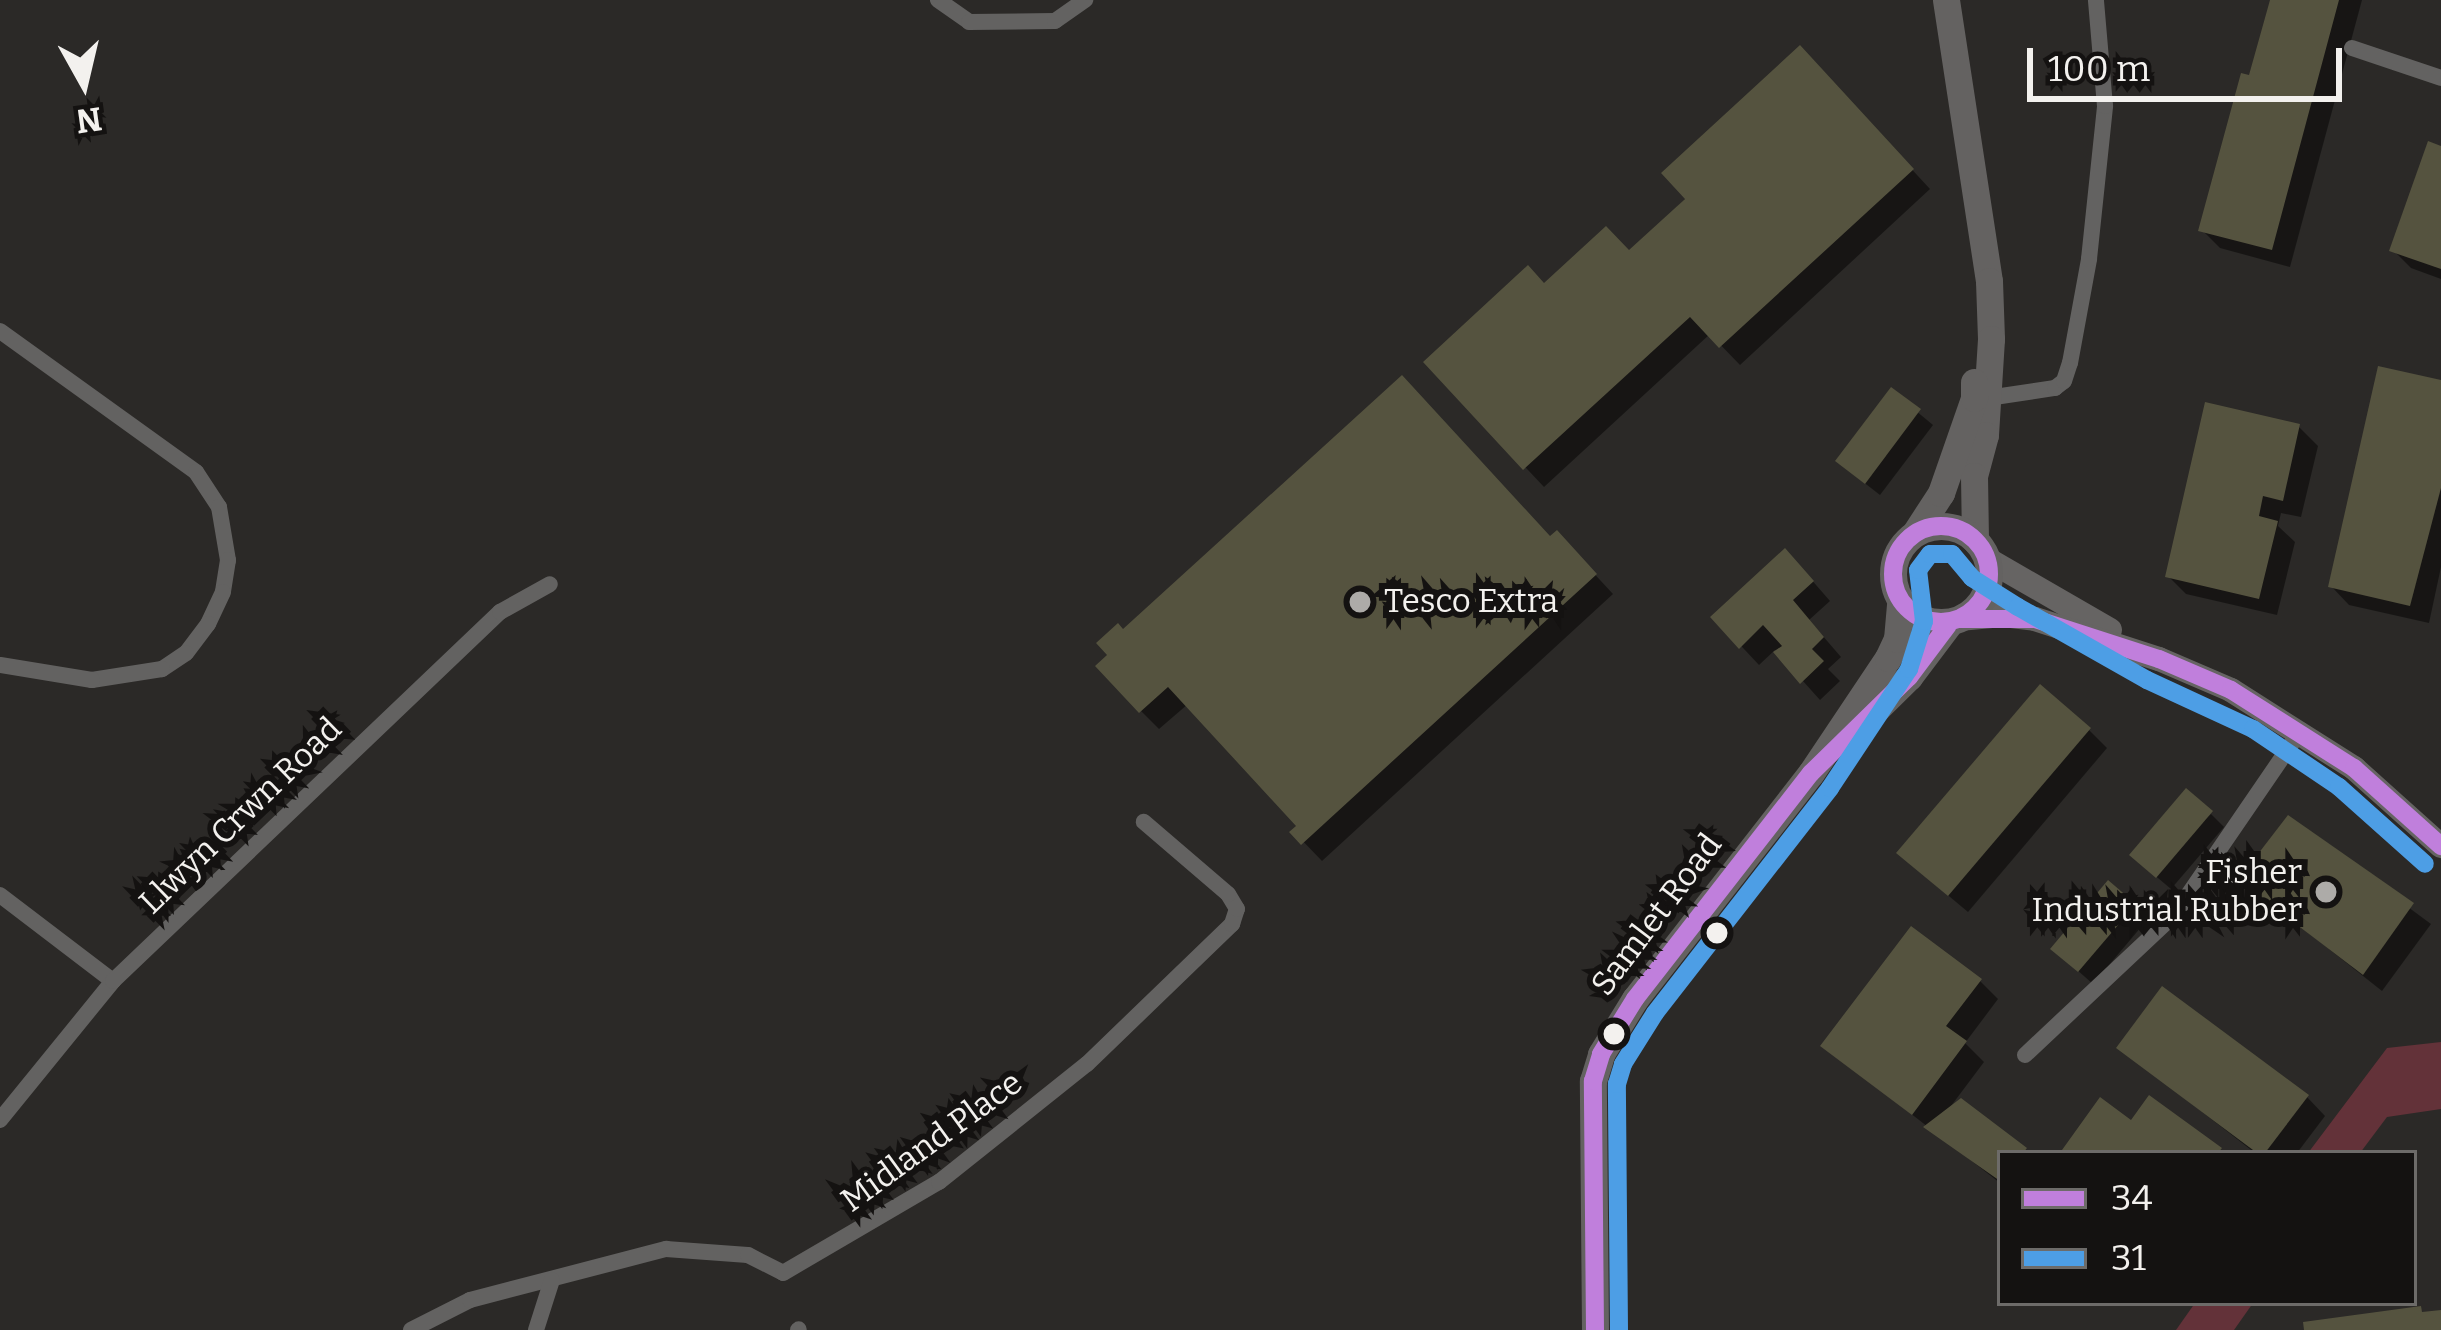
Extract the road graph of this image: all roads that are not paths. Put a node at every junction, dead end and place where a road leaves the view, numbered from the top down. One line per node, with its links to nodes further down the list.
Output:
1 (938, 0): 2 (street)
2 (1085, 0)
3 (1946, 0): 8 (main road)
4 (2096, 0): 8 (street)
5 (2352, 48): 6 (street)
6 (2441, 78)
7 (0, 332): 15 (street)
8 (1981, 399): 9 (main road); 10 (main road)
9 (1915, 533): 10 (main road); 12 (main road)
10 (1981, 549): 13 (main road); 14 (street)
11 (550, 584): 21 (street, Llwyn Crwn Road)
12 (1900, 601): 13 (main road); 17 (main road, Samlet Road)
13 (1953, 622): 14 (street); 17 (main road, Samlet Road)
14 (2158, 659): 16 (street)
15 (0, 665)
16 (2301, 730): 19 (street); 22 (street)
17 (1811, 773): 27 (main road, Samlet Road)
18 (1144, 822): 24 (street, Midland Place)
19 (2441, 847)
20 (0, 895): 21 (street)
21 (113, 981): 23 (street, Llwyn Crwn Road)
22 (2025, 1055)
23 (0, 1120)
24 (552, 1280): 25 (street, Midland Place); 26 (street)
25 (411, 1330)
26 (536, 1330)
27 (1595, 1330)

